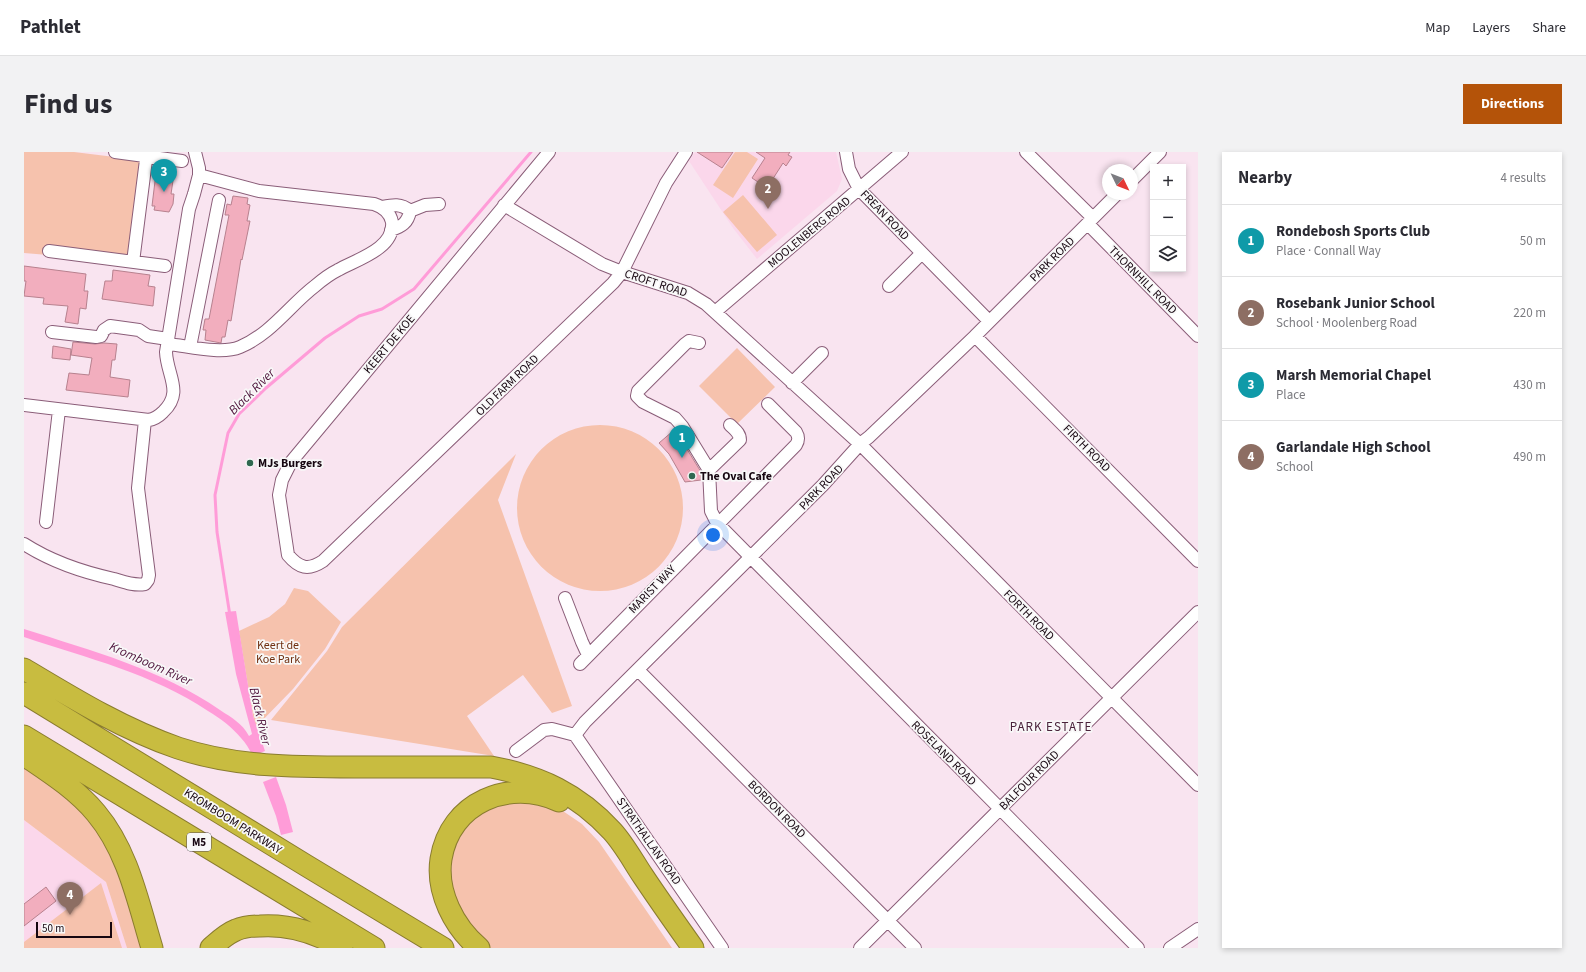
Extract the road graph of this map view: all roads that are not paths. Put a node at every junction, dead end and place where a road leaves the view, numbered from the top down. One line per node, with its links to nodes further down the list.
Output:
1 (115, 152): 9 (street)
2 (195, 152): 12 (street)
3 (549, 152): 17 (street, KEERT DE KOE)
4 (686, 152): 26 (street, OLD FARM ROAD)
5 (846, 152): 13 (street, FREAN ROAD)
6 (902, 152): 13 (street, MOOLENBERG ROAD)
7 (1026, 152): 20 (street, THORNHILL ROAD)
8 (1160, 152): 11 (street)
9 (146, 154): 10 (street); 24 (street)
10 (182, 161)
11 (1138, 174)
12 (199, 175): 18 (street); 33 (street)
13 (859, 189): 23 (street, FREAN ROAD); 28 (street, MOOLENBERG ROAD)
14 (219, 200): 35 (street)
15 (1112, 200): 20 (street, PARK ROAD)
16 (439, 204): 19 (street)
17 (504, 205): 26 (street, CROFT ROAD); 48 (street, KEERT DE KOE)
18 (382, 207): 19 (street); 21 (street)
19 (410, 211): 21 (street)
20 (1090, 221): 29 (street, PARK ROAD); 32 (street, THORNHILL ROAD)
21 (391, 230): 35 (street)
22 (49, 251): 24 (street)
23 (922, 252): 27 (street); 29 (street, FREAN ROAD)
24 (133, 262): 25 (street)
25 (165, 266)
26 (622, 272): 28 (street, CROFT ROAD); 48 (street, OLD FARM ROAD)
27 (889, 286)
28 (715, 312): 37 (street, CROFT ROAD)
29 (989, 321): 31 (street, PARK ROAD)
30 (52, 332): 33 (street)
31 (975, 336): 43 (street, PARK ROAD); 50 (street, FIRTH ROAD)
32 (1198, 336)
33 (168, 342): 35 (street); 41 (street)
34 (699, 343): 44 (street)
35 (190, 347)
36 (822, 352): 37 (street)
37 (792, 383): 43 (street, CROFT ROAD)
38 (768, 404): 46 (street, MARIST WAY)
39 (24, 405): 40 (street)
40 (59, 410): 41 (street); 45 (street)
41 (145, 420): 47 (street)
42 (730, 425): 44 (street)
43 (860, 444): 49 (street, PARK ROAD); 56 (street, FORTH ROAD)
44 (709, 470): 46 (street)
45 (46, 522)
46 (717, 523): 49 (street, ROSELAND ROAD); 51 (street, MARIST WAY)
47 (24, 544)
48 (288, 555)
49 (750, 559): 54 (street, PARK ROAD); 62 (street, ROSELAND ROAD)
50 (1198, 560)
51 (565, 598)
52 (1198, 612): 56 (street, BALFOUR ROAD)
53 (24, 670): 73 (highway)
54 (638, 670): 57 (street, PARK ROAD); 63 (street, BORDON ROAD)
55 (24, 693): 70 (highway, KROMBOOM PARKWAY)
56 (1111, 698): 61 (street, FORTH ROAD); 62 (street, BALFOUR ROAD)
57 (575, 734): 59 (street); 74 (street, STRATHALLAN ROAD)
58 (24, 736): 69 (highway, M5)
59 (516, 751)
60 (24, 755): 66 (highway)
61 (1198, 785)
62 (1000, 809): 63 (street, BALFOUR ROAD); 77 (street, ROSELAND ROAD)
63 (888, 920): 75 (street, BALFOUR ROAD); 76 (street, BORDON ROAD)
64 (1198, 929): 65 (street)
65 (1184, 944): 78 (street)
66 (152, 948)
67 (211, 948): 68 (highway)
68 (342, 948)
69 (374, 948)
70 (443, 948)
71 (479, 948): 72 (highway)
72 (680, 948)
73 (693, 948)
74 (722, 948)
75 (860, 948)
76 (915, 948)
77 (1138, 948)
78 (1170, 948)

